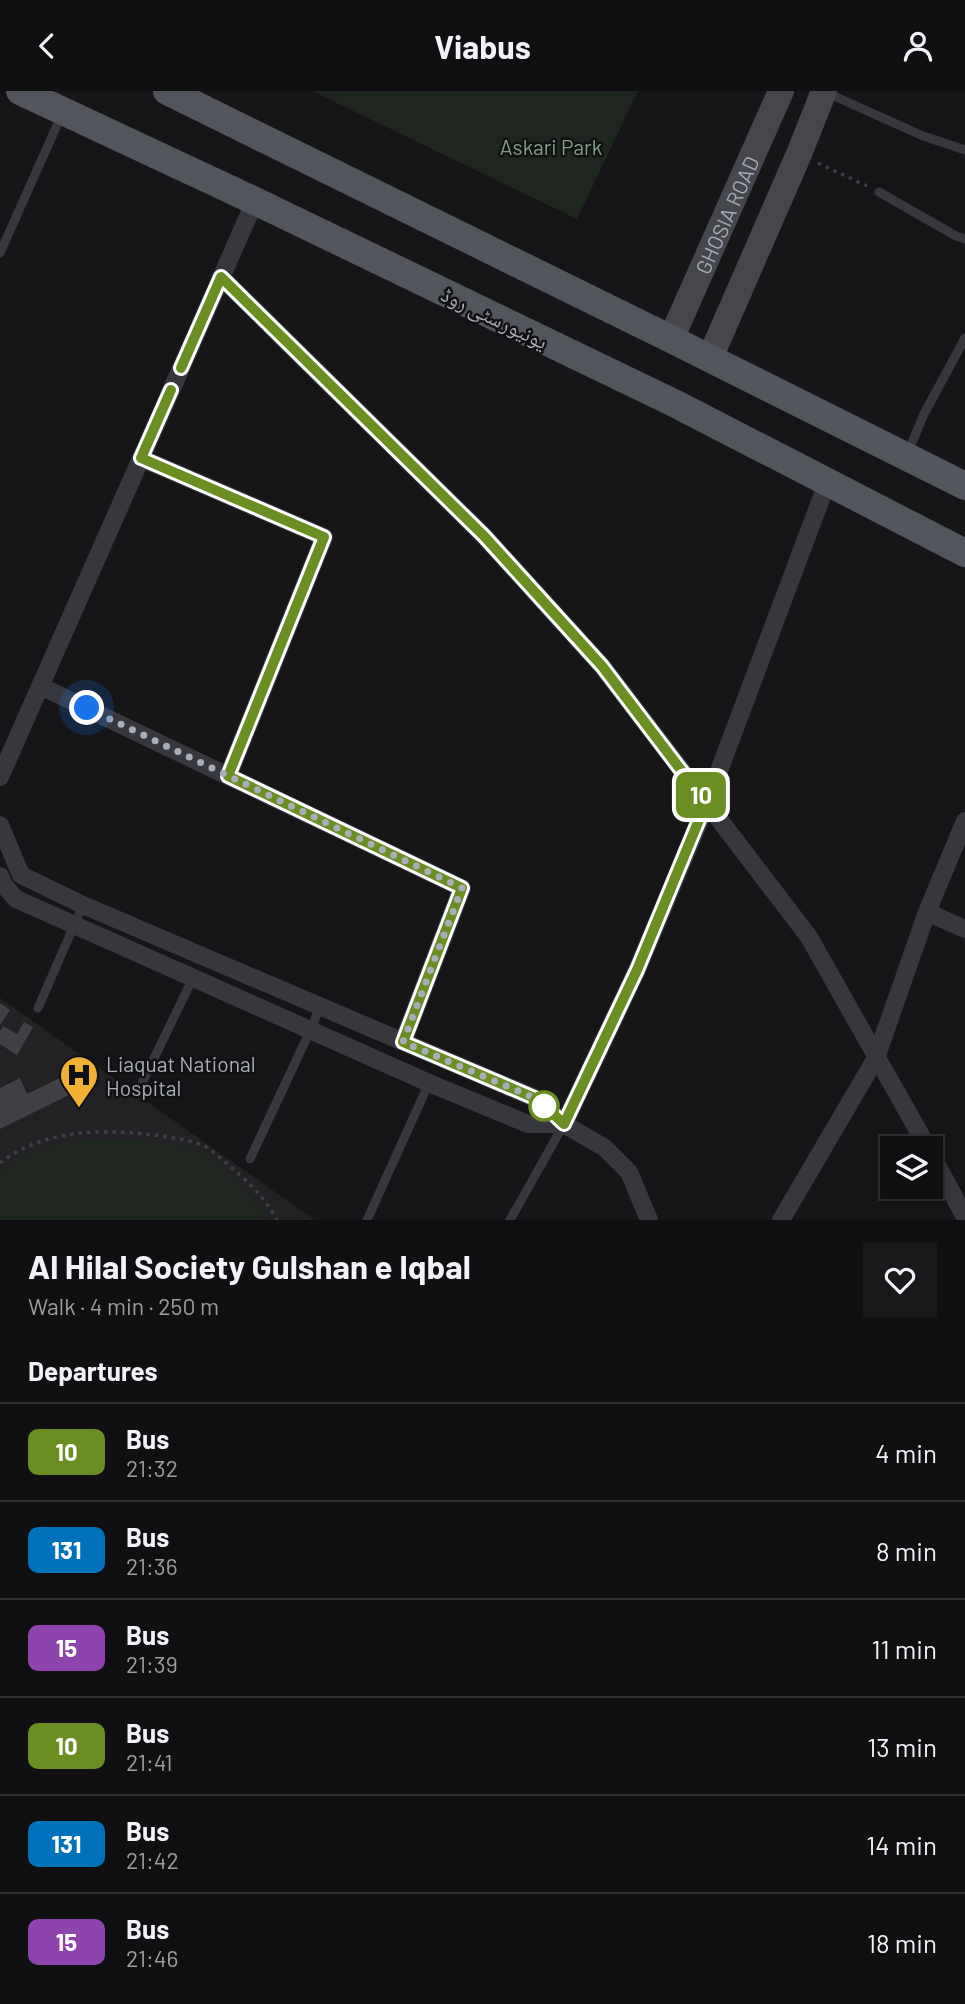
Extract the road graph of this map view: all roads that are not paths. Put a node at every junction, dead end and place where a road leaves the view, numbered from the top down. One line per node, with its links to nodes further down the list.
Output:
1 (20, 91): 5 (main road, یونیورسٹی روڈ)
2 (167, 91): 13 (main road)
3 (781, 91): 13 (main road, GHOSIA ROAD)
4 (824, 91): 6 (lane); 14 (main road)
5 (63, 111): 8 (main road, یونیورسٹی روڈ); 10 (lane)
6 (965, 150)
7 (879, 192): 9 (lane)
8 (255, 201): 11 (street); 17 (main road, یونیورسٹی روڈ)
9 (965, 239)
10 (0, 253)
11 (221, 277): 16 (street); 23 (street)
12 (965, 338): 15 (lane)
13 (671, 339): 14 (main road)
14 (710, 358): 15 (main road)
15 (906, 457): 18 (main road)
16 (141, 458): 20 (street); 21 (street)
17 (827, 483): 19 (main road, یونیورسٹی روڈ); 23 (street)
18 (965, 486)
19 (965, 553)
20 (40, 686): 21 (street); 22 (street)
21 (228, 776): 35 (street)
22 (0, 777)
23 (706, 803): 36 (street); 39 (street)
24 (965, 821): 28 (street)
25 (0, 825): 27 (street)
26 (0, 876): 29 (street)
27 (83, 905): 29 (lane); 32 (street)
28 (927, 912): 30 (street); 36 (street)
29 (76, 925): 31 (street); 33 (lane)
30 (965, 929)
31 (193, 978): 34 (street); 38 (lane)
32 (320, 1007): 34 (lane); 35 (street)
33 (38, 1008)
34 (310, 1031): 37 (street); 41 (lane)
35 (403, 1042): 39 (street)
36 (876, 1058): 40 (street); 47 (street)
37 (429, 1083): 39 (street); 44 (lane)
38 (141, 1085)
39 (564, 1124): 45 (lane); 46 (street)
40 (921, 1136)
41 (250, 1159)
42 (943, 1176): 43 (street)
43 (965, 1217)
44 (367, 1220)
45 (510, 1220)
46 (649, 1220)
47 (781, 1220)

